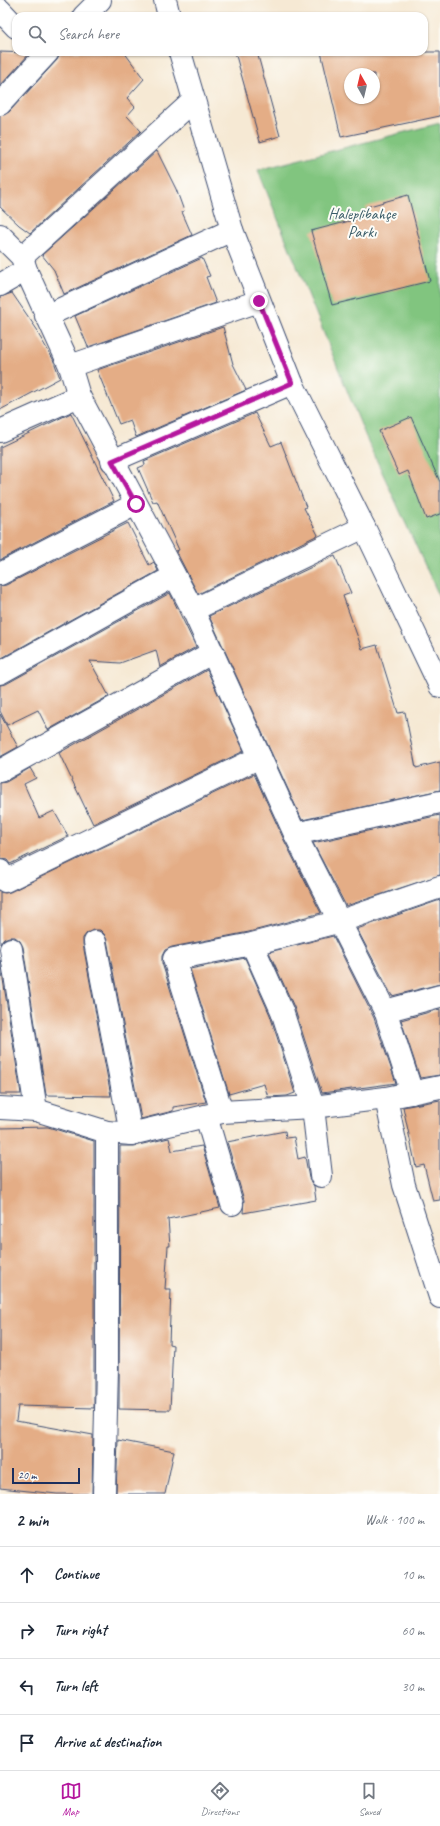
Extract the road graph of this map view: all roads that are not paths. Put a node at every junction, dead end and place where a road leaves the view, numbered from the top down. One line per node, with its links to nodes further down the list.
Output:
1 (100, 0): 4 (street)
2 (164, 0): 5 (street)
3 (0, 10): 6 (street)
4 (88, 12)
5 (168, 12)
6 (12, 23)
7 (41, 56): 10 (street)
8 (181, 56): 9 (street)
9 (194, 100): 11 (street); 13 (street)
10 (0, 104)
11 (232, 230): 15 (street); 16 (street)
12 (0, 235): 13 (street)
13 (24, 263): 14 (street); 16 (street)
14 (0, 285)
15 (259, 301): 17 (street); 18 (street)
16 (46, 316): 17 (street)
17 (70, 366): 19 (street)
18 (292, 383): 21 (street); 23 (street)
19 (79, 396): 20 (street); 21 (street)
20 (0, 431)
21 (112, 461): 22 (street)
22 (136, 504): 24 (street); 25 (street)
23 (364, 527): 26 (street); 29 (street)
24 (0, 574)
25 (174, 576): 26 (street); 28 (street)
26 (193, 610): 27 (street)
27 (213, 652): 30 (street); 31 (street)
28 (0, 673)
29 (440, 686)
30 (260, 757): 33 (street); 34 (street)
31 (0, 771)
32 (440, 802): 33 (street)
33 (295, 834): 36 (street)
34 (0, 870)
35 (440, 887): 36 (street)
36 (341, 921): 38 (street); 41 (street)
37 (95, 942): 50 (street)
38 (252, 944): 45 (street); 48 (street)
39 (11, 950): 47 (street)
40 (440, 996): 41 (street)
41 (385, 1011): 43 (street)
42 (440, 1087): 43 (street)
43 (412, 1093): 44 (street)
44 (386, 1098): 45 (street); 53 (street)
45 (313, 1106): 48 (street); 51 (street)
46 (0, 1108): 47 (street)
47 (36, 1110): 49 (street)
48 (214, 1114): 50 (street); 52 (street)
49 (107, 1132): 50 (street); 54 (street)
50 (131, 1134)
51 (321, 1176)
52 (232, 1204)
53 (440, 1297)
54 (104, 1494)

